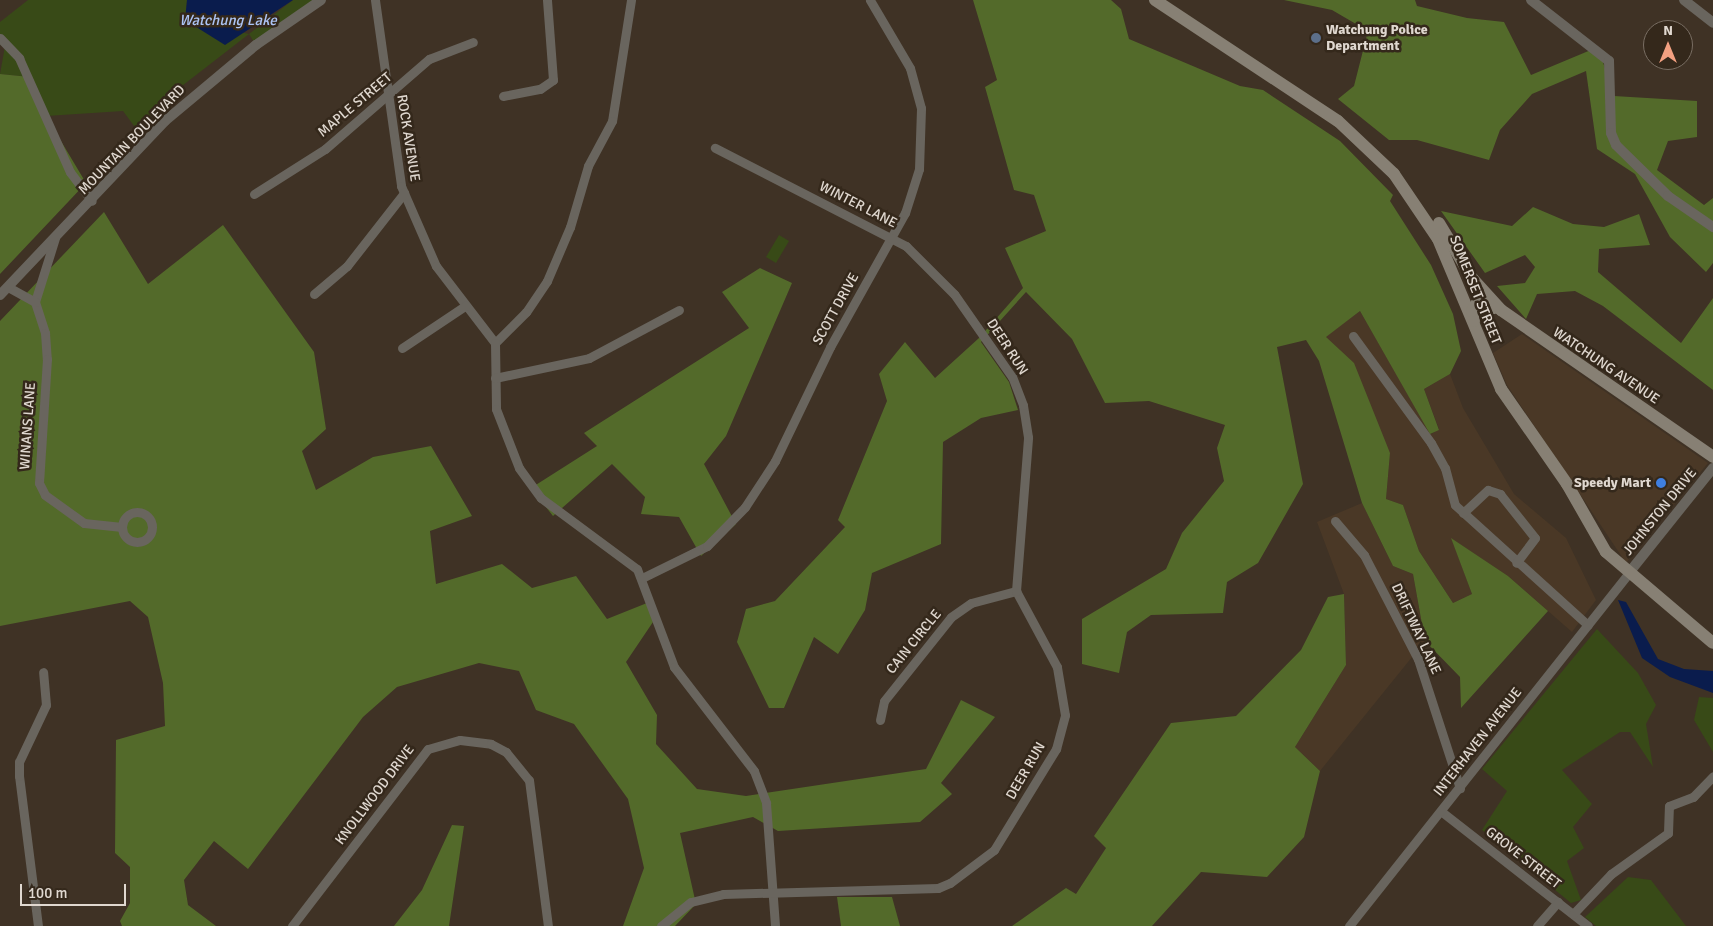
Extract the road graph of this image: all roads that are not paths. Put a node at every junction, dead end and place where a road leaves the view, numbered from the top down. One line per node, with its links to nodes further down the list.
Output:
1 (321, 0): 18 (street, MOUNTAIN BOULEVARD)
2 (375, 0): 14 (street, ROCK AVENUE)
3 (547, 0): 13 (street)
4 (631, 0): 33 (street)
5 (870, 0): 20 (street, SCOTT DRIVE)
6 (1155, 0): 32 (main road, SOMERSET STREET)
7 (1168, 0): 25 (main road, SOMERSET STREET)
8 (1531, 0): 19 (street)
9 (1684, 0): 10 (street)
10 (1713, 23)
11 (0, 38): 18 (street)
12 (473, 42): 14 (street, MAPLE STREET)
13 (503, 96)
14 (387, 97): 16 (street, ROCK AVENUE); 17 (street, MAPLE STREET)
15 (714, 148): 20 (street, WINTER LANE)
16 (404, 193): 23 (street); 27 (street, ROCK AVENUE)
17 (254, 194)
18 (92, 201): 21 (street, MOUNTAIN BOULEVARD)
19 (1713, 226)
20 (892, 236): 29 (street, WINTER LANE); 43 (street, SCOTT DRIVE)
21 (56, 238): 22 (street, MOUNTAIN BOULEVARD); 26 (street)
22 (8, 287): 24 (street, MOUNTAIN BOULEVARD); 26 (street)
23 (314, 294)
24 (0, 295)
25 (1486, 296): 30 (main road, WATCHUNG AVENUE)
26 (35, 302): 40 (street, WINANS LANE)
27 (465, 306): 33 (street, ROCK AVENUE); 34 (street)
28 (679, 310): 35 (street)
29 (967, 313): 44 (street, DEER RUN)
30 (1524, 329): 32 (main road); 36 (main road, WATCHUNG AVENUE)
31 (1353, 336): 38 (street)
32 (1479, 340): 42 (main road, SOMERSET STREET)
33 (495, 343): 35 (street)
34 (402, 348)
35 (495, 378): 43 (street)
36 (1713, 456)
37 (1713, 468): 42 (street, JOHNSTON DRIVE)
38 (1463, 513): 41 (street); 41 (street)
39 (1335, 522): 50 (street, DRIFTWAY LANE)
40 (122, 526)
41 (1516, 563): 45 (street)
42 (1628, 574): 45 (street, INTERHAVEN AVENUE); 46 (main road, SOMERSET STREET)
43 (642, 578): 52 (street)
44 (1016, 591): 48 (street, CAIN CIRCLE); 52 (street, DEER RUN)
45 (1588, 626): 50 (street, INTERHAVEN AVENUE)
46 (1713, 643)
47 (42, 672): 55 (street)
48 (880, 720)
49 (1713, 776): 54 (street)
50 (1460, 788): 51 (street, INTERHAVEN AVENUE)
51 (1442, 812): 53 (street, GROVE STREET); 60 (street, INTERHAVEN AVENUE)
52 (772, 892): 58 (street, DEER RUN); 59 (street)
53 (1558, 902): 54 (street, GROVE STREET); 61 (street)
54 (1573, 914): 62 (street, GROVE STREET)
55 (38, 926)
56 (292, 926): 57 (street, KNOLLWOOD DRIVE)
57 (548, 926)
58 (661, 926)
59 (775, 926)
60 (1349, 926)
61 (1537, 926)
62 (1588, 926)

